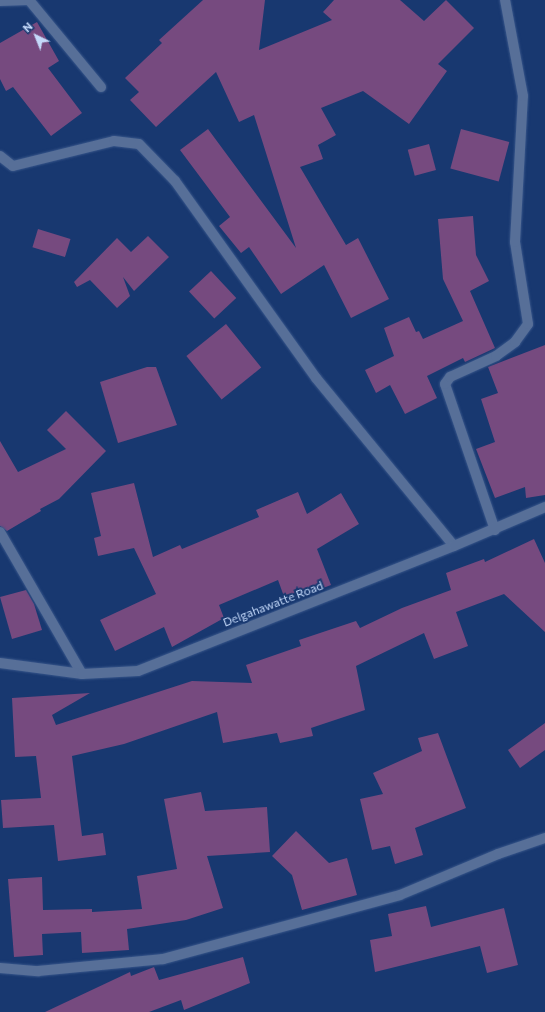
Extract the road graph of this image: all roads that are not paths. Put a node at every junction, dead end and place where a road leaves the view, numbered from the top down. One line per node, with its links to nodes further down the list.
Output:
1 (505, 0): 6 (street)
2 (0, 1): 3 (street)
3 (101, 87)
4 (0, 156): 8 (street)
5 (545, 507): 6 (street, Delgahawatte Road)
6 (495, 530): 8 (street, Delgahawatte Road)
7 (0, 532): 10 (street)
8 (454, 546): 10 (street, Delgahawatte Road)
9 (0, 664): 10 (street, Delgahawatte Road)
10 (82, 674)
11 (545, 838): 12 (street)
12 (0, 968)

